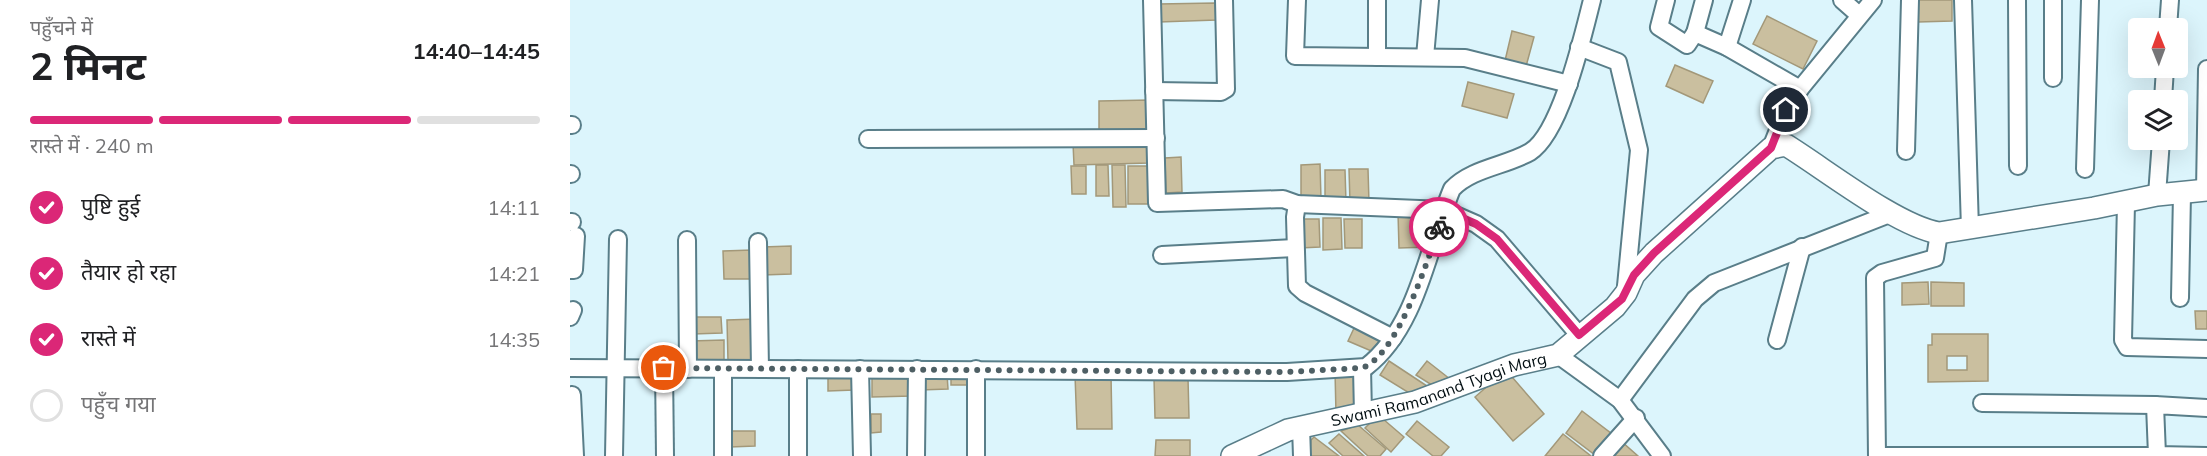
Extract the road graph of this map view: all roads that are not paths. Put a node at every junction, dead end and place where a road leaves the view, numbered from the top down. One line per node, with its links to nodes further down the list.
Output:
1 (1152, 0): 29 (street)
2 (1224, 0): 29 (street)
3 (1297, 0): 23 (street)
4 (1377, 0): 23 (street)
5 (1430, 0): 24 (street)
6 (1593, 0): 21 (street)
7 (1666, 0): 20 (street)
8 (1704, 0): 20 (street)
9 (1742, 0): 22 (street)
10 (1842, 0): 18 (street)
11 (1873, 0): 18 (street)
12 (1910, 0): 34 (street)
13 (1963, 0): 45 (street)
14 (2017, 0): 35 (street)
15 (2053, 0): 26 (street)
16 (2090, 0): 36 (street)
17 (2170, 0): 19 (street)
18 (1859, 15): 28 (street)
19 (2169, 18)
20 (1695, 33): 22 (street)
21 (1579, 47): 27 (street); 54 (street)
22 (1727, 47): 28 (street)
23 (1377, 57): 24 (street)
24 (1425, 57): 27 (street)
25 (2207, 69): 37 (street)
26 (2053, 78)
27 (1569, 84): 42 (street)
28 (1800, 89): 32 (street)
29 (1154, 91): 30 (street)
30 (1156, 138): 31 (street); 41 (street)
31 (868, 139)
32 (1771, 148): 43 (street); 54 (street, Swami Ramanand Tyagi Marg)
33 (2160, 150): 39 (street)
34 (1906, 151)
35 (2019, 166)
36 (2085, 169)
37 (2206, 191): 38 (street)
38 (2182, 194): 39 (street); 55 (street)
39 (2157, 195): 40 (street)
40 (2126, 203): 45 (street); 59 (street)
41 (1297, 204): 42 (street); 51 (street)
42 (1444, 210): 56 (street); 57 (street)
43 (1892, 213): 46 (street); 50 (street)
44 (573, 227): 53 (street)
45 (1970, 229): 46 (street)
46 (1939, 233): 93 (street)
47 (618, 239): 62 (street)
48 (687, 240): 65 (street)
49 (758, 242): 67 (street)
50 (1802, 247): 58 (street); 73 (street)
51 (1295, 248): 52 (street); 57 (street)
52 (1162, 255)
53 (570, 270)
54 (1626, 293): 56 (street, Swami Ramanand Tyagi Marg)
55 (2180, 298)
56 (1579, 335): 60 (street, Swami Ramanand Tyagi Marg)
57 (1393, 338): 64 (street)
58 (1777, 340)
59 (2207, 349)
60 (1558, 355): 73 (street); 77 (street, Swami Ramanand Tyagi Marg)
61 (570, 368): 62 (street)
62 (614, 368): 63 (street); 82 (street)
63 (664, 368): 65 (street); 83 (street)
64 (1362, 368): 71 (street); 77 (street)
65 (688, 369): 66 (street)
66 (723, 369): 67 (street); 84 (street)
67 (760, 369): 68 (street)
68 (798, 369): 69 (street); 85 (street)
69 (861, 369): 70 (street); 86 (street)
70 (917, 369): 71 (street); 87 (street)
71 (976, 369): 88 (street)
72 (572, 395): 80 (street)
73 (1620, 400): 78 (street)
74 (1982, 403): 75 (street)
75 (2155, 405): 76 (street); 94 (street)
76 (2207, 408)
77 (1363, 414): 79 (street, Swami Ramanand Tyagi Marg)
78 (1636, 418): 91 (street); 92 (street)
79 (1301, 427): 89 (street, Swami Ramanand Tyagi Marg); 90 (street)
80 (571, 435): 81 (street)
81 (575, 456)
82 (614, 456)
83 (665, 456)
84 (723, 456)
85 (798, 456)
86 (862, 456)
87 (916, 456)
88 (976, 456)
89 (1232, 456)
90 (1302, 456)
91 (1602, 456)
92 (1662, 456)
93 (1877, 456): 94 (street)
94 (2157, 456): 95 (street)
95 (2207, 456)

